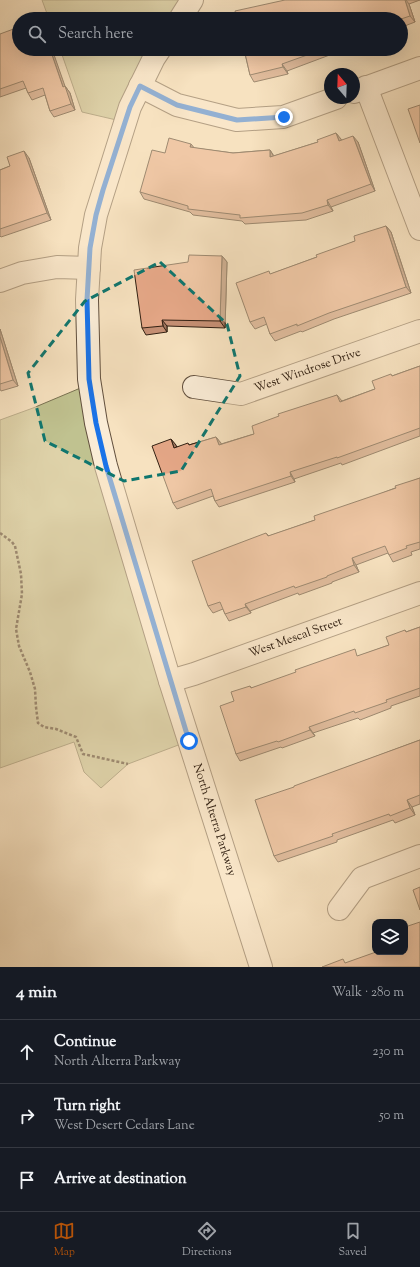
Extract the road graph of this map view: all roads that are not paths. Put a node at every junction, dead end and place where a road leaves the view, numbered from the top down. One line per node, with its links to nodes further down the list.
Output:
1 (192, 0): 2 (street)
2 (184, 12)
3 (156, 56): 5 (street, North Alterra Parkway)
4 (420, 68): 6 (street)
5 (140, 86): 7 (street); 9 (street, North Alterra Parkway)
6 (360, 89): 8 (street)
7 (324, 102)
8 (420, 229)
9 (89, 268): 10 (street); 14 (street, North Alterra Parkway)
10 (0, 281)
11 (420, 331): 12 (street, West Windrose Drive)
12 (194, 387)
13 (420, 593): 14 (street, West Mescal Street)
14 (170, 681): 17 (street, North Alterra Parkway)
15 (420, 856): 16 (street)
16 (338, 909)
17 (261, 967)

